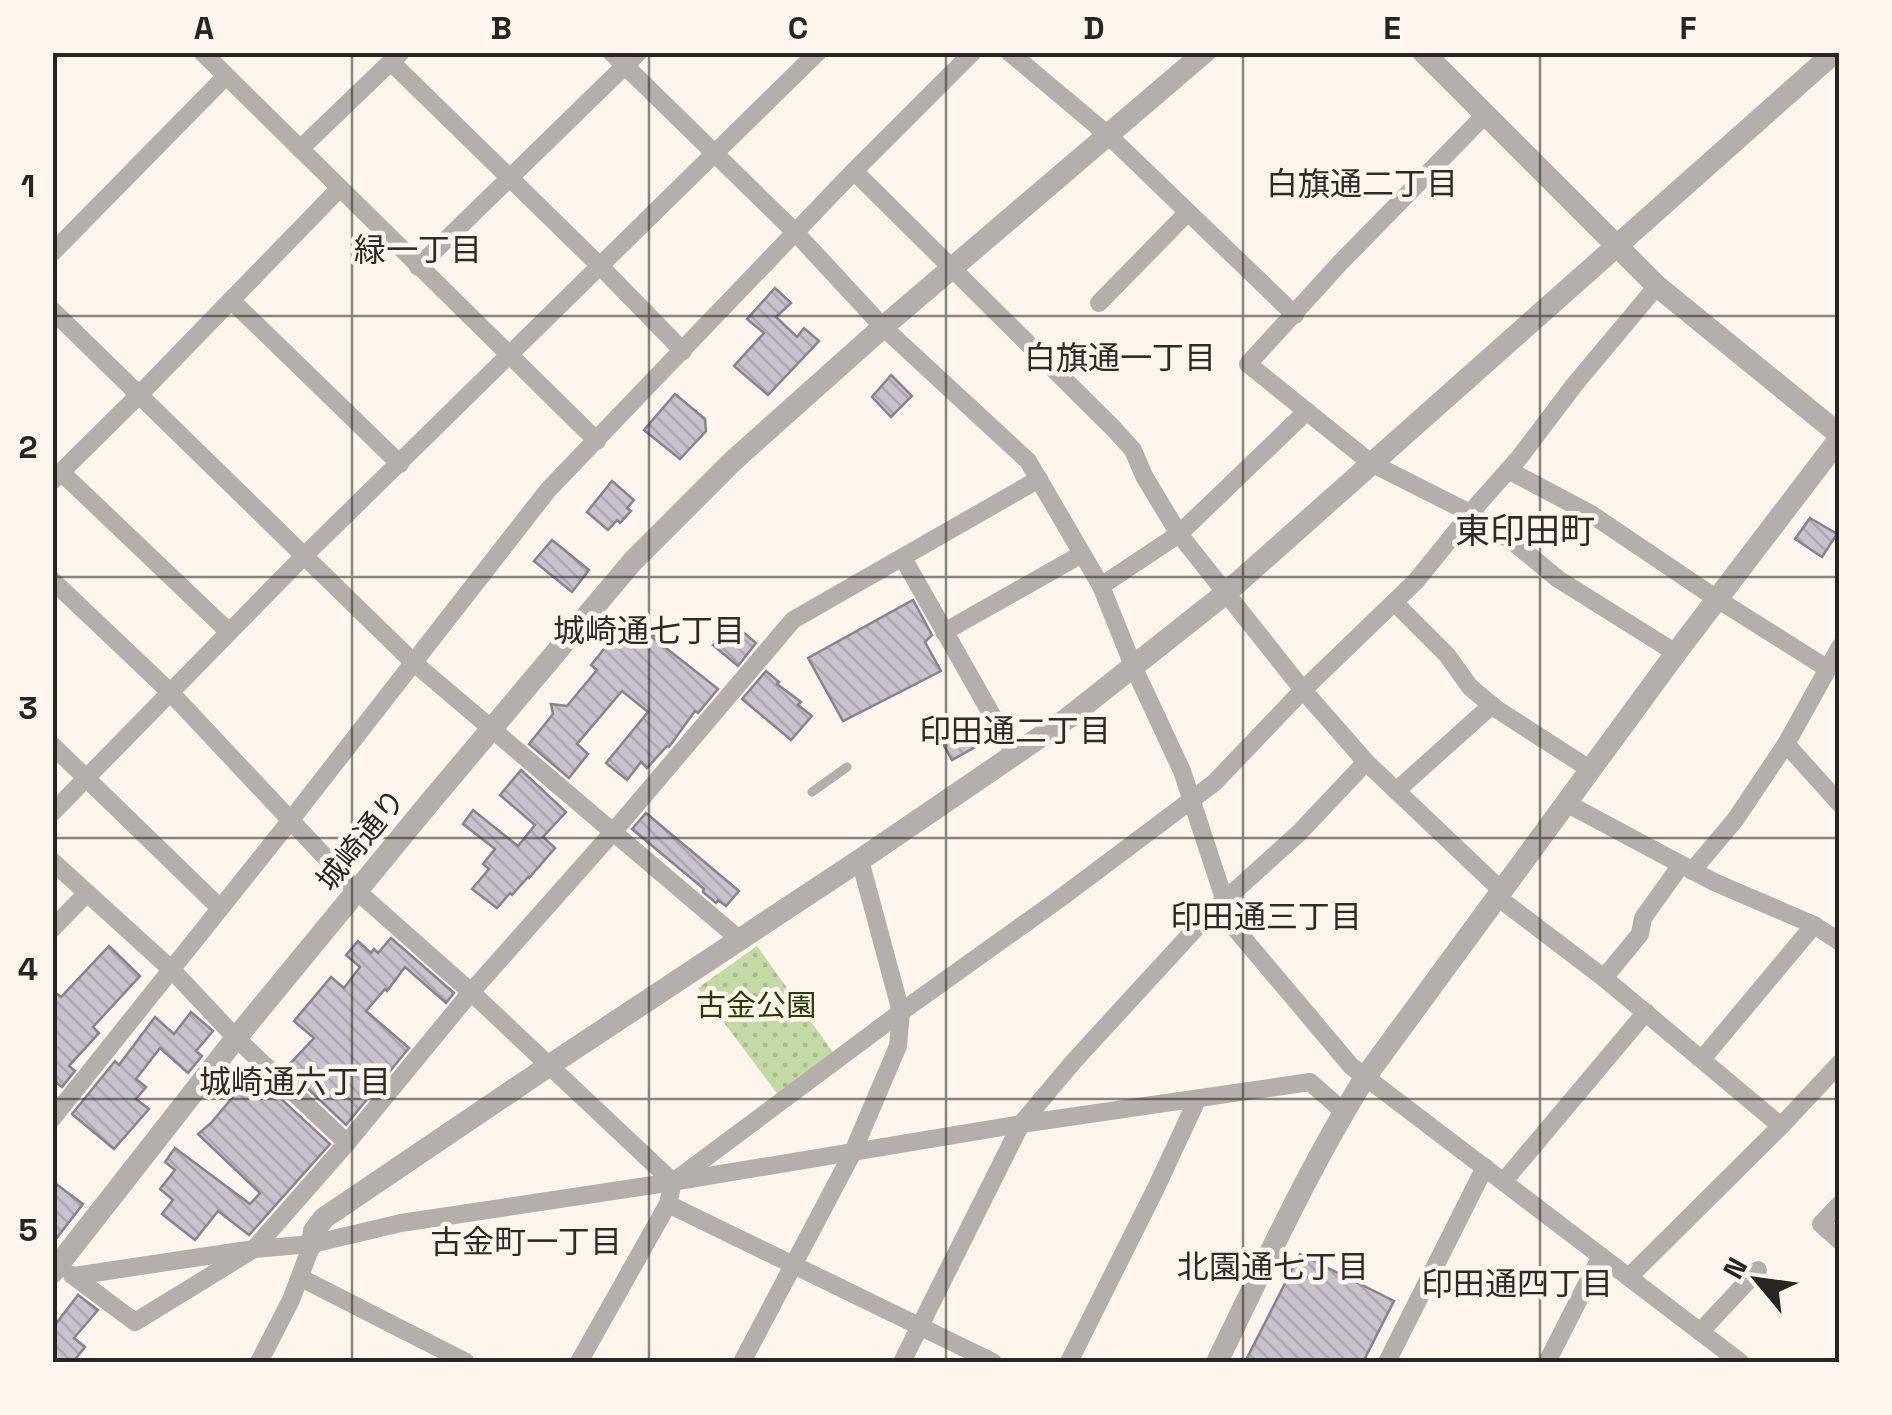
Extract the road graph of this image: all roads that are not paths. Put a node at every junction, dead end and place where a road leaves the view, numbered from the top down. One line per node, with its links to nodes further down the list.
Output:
1 (202, 52): 12 (street)
2 (611, 52): 11 (street)
3 (639, 52): 11 (street)
4 (818, 52): 16 (street)
5 (972, 52): 17 (street)
6 (1009, 52): 14 (street)
7 (1206, 52): 14 (street, 城崎通り)
8 (1423, 52): 13 (street)
9 (1835, 52): 22 (street)
10 (396, 57): 15 (street); 18 (street)
11 (625, 67): 16 (street); 18 (street)
12 (226, 76): 15 (street); 23 (street)
13 (1485, 116): 22 (street); 31 (street)
14 (1108, 135): 20 (street); 26 (street, 城崎通り)
15 (300, 149): 19 (street)
16 (715, 153): 21 (street); 24 (street)
17 (854, 171): 21 (street); 26 (street)
18 (510, 179): 24 (street); 25 (street)
19 (339, 190): 25 (street); 28 (street)
20 (1188, 212): 29 (street); 31 (street)
21 (796, 233): 32 (street); 33 (street)
22 (1618, 247): 27 (street); 39 (street)
23 (52, 253)
24 (600, 266): 33 (street); 34 (street)
25 (418, 267): 34 (street)
26 (952, 268): 32 (street, 城崎通り); 45 (street)
27 (1657, 286): 37 (street); 41 (street)
28 (231, 300): 35 (street); 40 (street)
29 (1099, 303)
30 (52, 310): 35 (street)
31 (1295, 315): 36 (street)
32 (883, 328): 43 (street); 64 (street, 城崎通り)
33 (683, 350): 38 (street)
34 (508, 356): 38 (street); 40 (street)
35 (139, 396): 42 (street); 47 (street)
36 (1308, 411): 39 (street); 45 (street)
37 (1840, 437): 52 (street)
38 (597, 441): 58 (street)
39 (1371, 462): 44 (street); 51 (street)
40 (400, 464): 47 (street)
41 (1508, 470): 44 (street); 52 (street)
42 (57, 477): 54 (street)
43 (1039, 479): 46 (street); 48 (street)
44 (1470, 514): 53 (street); 57 (street)
45 (1179, 534): 50 (street); 51 (street)
46 (1082, 554): 50 (street); 55 (street)
47 (303, 557): 54 (street); 58 (street)
48 (904, 558): 55 (street); 79 (street)
49 (52, 580): 62 (street)
50 (1101, 586): 59 (street)
51 (1226, 593): 59 (street); 61 (street)
52 (1717, 598): 57 (street); 60 (street)
53 (1395, 603): 61 (street); 63 (street)
54 (229, 632): 62 (street)
55 (944, 632): 67 (street)
56 (1840, 647): 60 (street)
57 (1676, 653): 70 (street)
58 (413, 662): 64 (street); 78 (street)
59 (1134, 668): 67 (street); 74 (street)
60 (1828, 669): 66 (street)
61 (1302, 690): 68 (street); 74 (street)
62 (170, 692): 71 (street); 78 (street)
63 (1492, 705): 70 (street); 72 (street)
64 (493, 728): 79 (street); 83 (street, 城崎通り)
65 (52, 744): 71 (street)
66 (1786, 744): 76 (street); 82 (street)
67 (1014, 754): 80 (street)
68 (1366, 762): 72 (street); 86 (street)
69 (846, 768): 73 (lane)
70 (1591, 770): 75 (street)
71 (87, 778): 77 (street); 87 (street)
72 (1396, 791): 84 (street)
73 (812, 792)
74 (1191, 800): 86 (street); 95 (street)
75 (1566, 802): 82 (street); 84 (street)
76 (1840, 804)
77 (52, 814)
78 (290, 821): 83 (street); 87 (street)
79 (614, 831): 90 (street); 94 (street)
80 (860, 860): 90 (street); 95 (street)
81 (52, 861): 85 (street)
82 (1686, 868): 88 (street); 93 (street)
83 (358, 892): 94 (street); 97 (street, 城崎通り)
84 (1498, 893): 93 (street); 101 (street)
85 (87, 894): 89 (street); 92 (street)
86 (1225, 901): 101 (street); 105 (street)
87 (220, 908): 92 (street)
88 (1814, 925): 91 (street); 98 (street)
89 (52, 929)
90 (739, 938): 99 (street)
91 (1840, 942)
92 (172, 970): 97 (street); 104 (street)
93 (1604, 978): 96 (street)
94 (471, 992): 99 (street); 107 (street)
95 (901, 1012): 108 (street); 111 (street)
96 (1646, 1012): 98 (street); 110 (street)
97 (236, 1038): 107 (street); 119 (street, 城崎通り)
98 (1703, 1058): 106 (street)
99 (550, 1064): 111 (street); 115 (street)
100 (1840, 1064): 106 (street)
101 (1366, 1076): 103 (street); 109 (street)
102 (1197, 1100): 103 (street); 105 (street); 133 (street)
103 (1344, 1112): 134 (street)
104 (52, 1120)
105 (1021, 1124): 108 (street); 123 (street)
106 (1781, 1126): 121 (street)
107 (347, 1144): 116 (street)
108 (852, 1154): 111 (street); 118 (street)
109 (1485, 1166): 110 (street); 135 (street)
110 (1504, 1181): 117 (street)
111 (673, 1182): 112 (street); 115 (street)
112 (668, 1204): 118 (street); 129 (street)
113 (1840, 1204): 114 (street)
114 (1840, 1242)
115 (312, 1244): 116 (street); 122 (street)
116 (254, 1249): 119 (street); 119 (street)
117 (1601, 1256): 121 (street); 136 (street)
118 (792, 1264): 123 (street); 130 (street)
119 (59, 1268)
120 (1758, 1270): 124 (street)
121 (1628, 1277): 124 (street)
122 (301, 1278): 125 (street); 126 (street)
123 (920, 1328): 131 (street); 132 (street)
124 (1700, 1332): 137 (street)
125 (426, 1343): 127 (street); 128 (street)
126 (260, 1362)
127 (416, 1362)
128 (466, 1362)
129 (579, 1362)
130 (742, 1362)
131 (902, 1362)
132 (993, 1362)
133 (1068, 1362)
134 (1216, 1362)
135 (1387, 1362)
136 (1547, 1362)
137 (1740, 1362)

